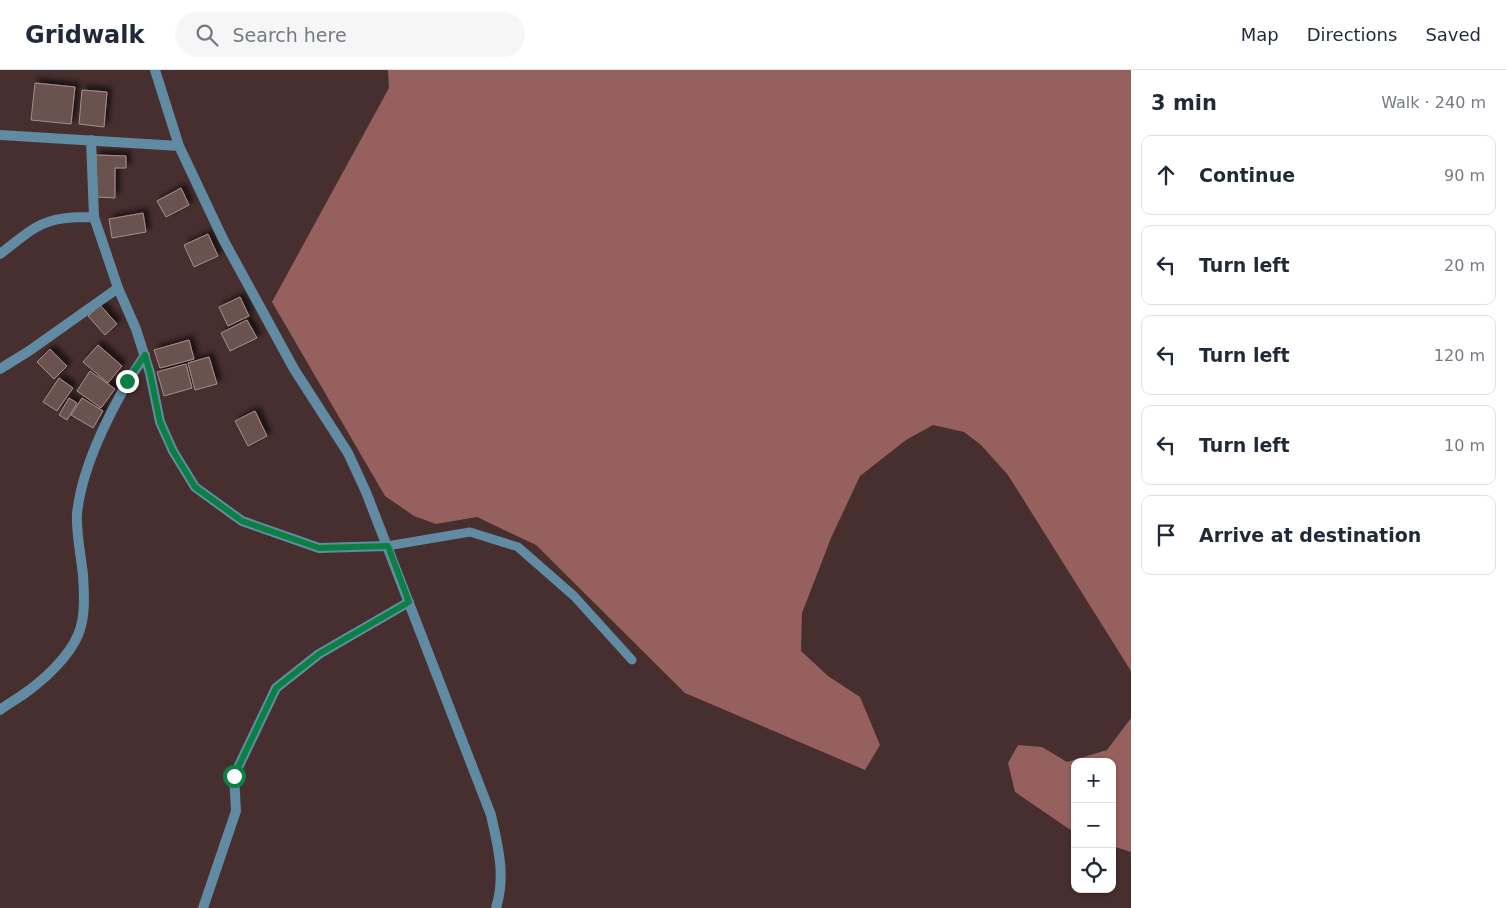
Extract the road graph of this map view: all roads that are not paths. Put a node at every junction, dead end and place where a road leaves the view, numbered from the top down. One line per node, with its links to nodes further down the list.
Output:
1 (155, 70): 4 (street)
2 (0, 135): 3 (street)
3 (91, 140): 4 (street); 5 (street)
4 (179, 146): 10 (street)
5 (94, 217): 6 (street); 7 (street)
6 (0, 254)
7 (118, 288): 8 (street); 9 (street)
8 (145, 355): 10 (street); 13 (street)
9 (0, 369)
10 (388, 546): 11 (street); 12 (lane)
11 (409, 602): 14 (street); 15 (street)
12 (632, 660)
13 (0, 710)
14 (203, 908)
15 (496, 908)

